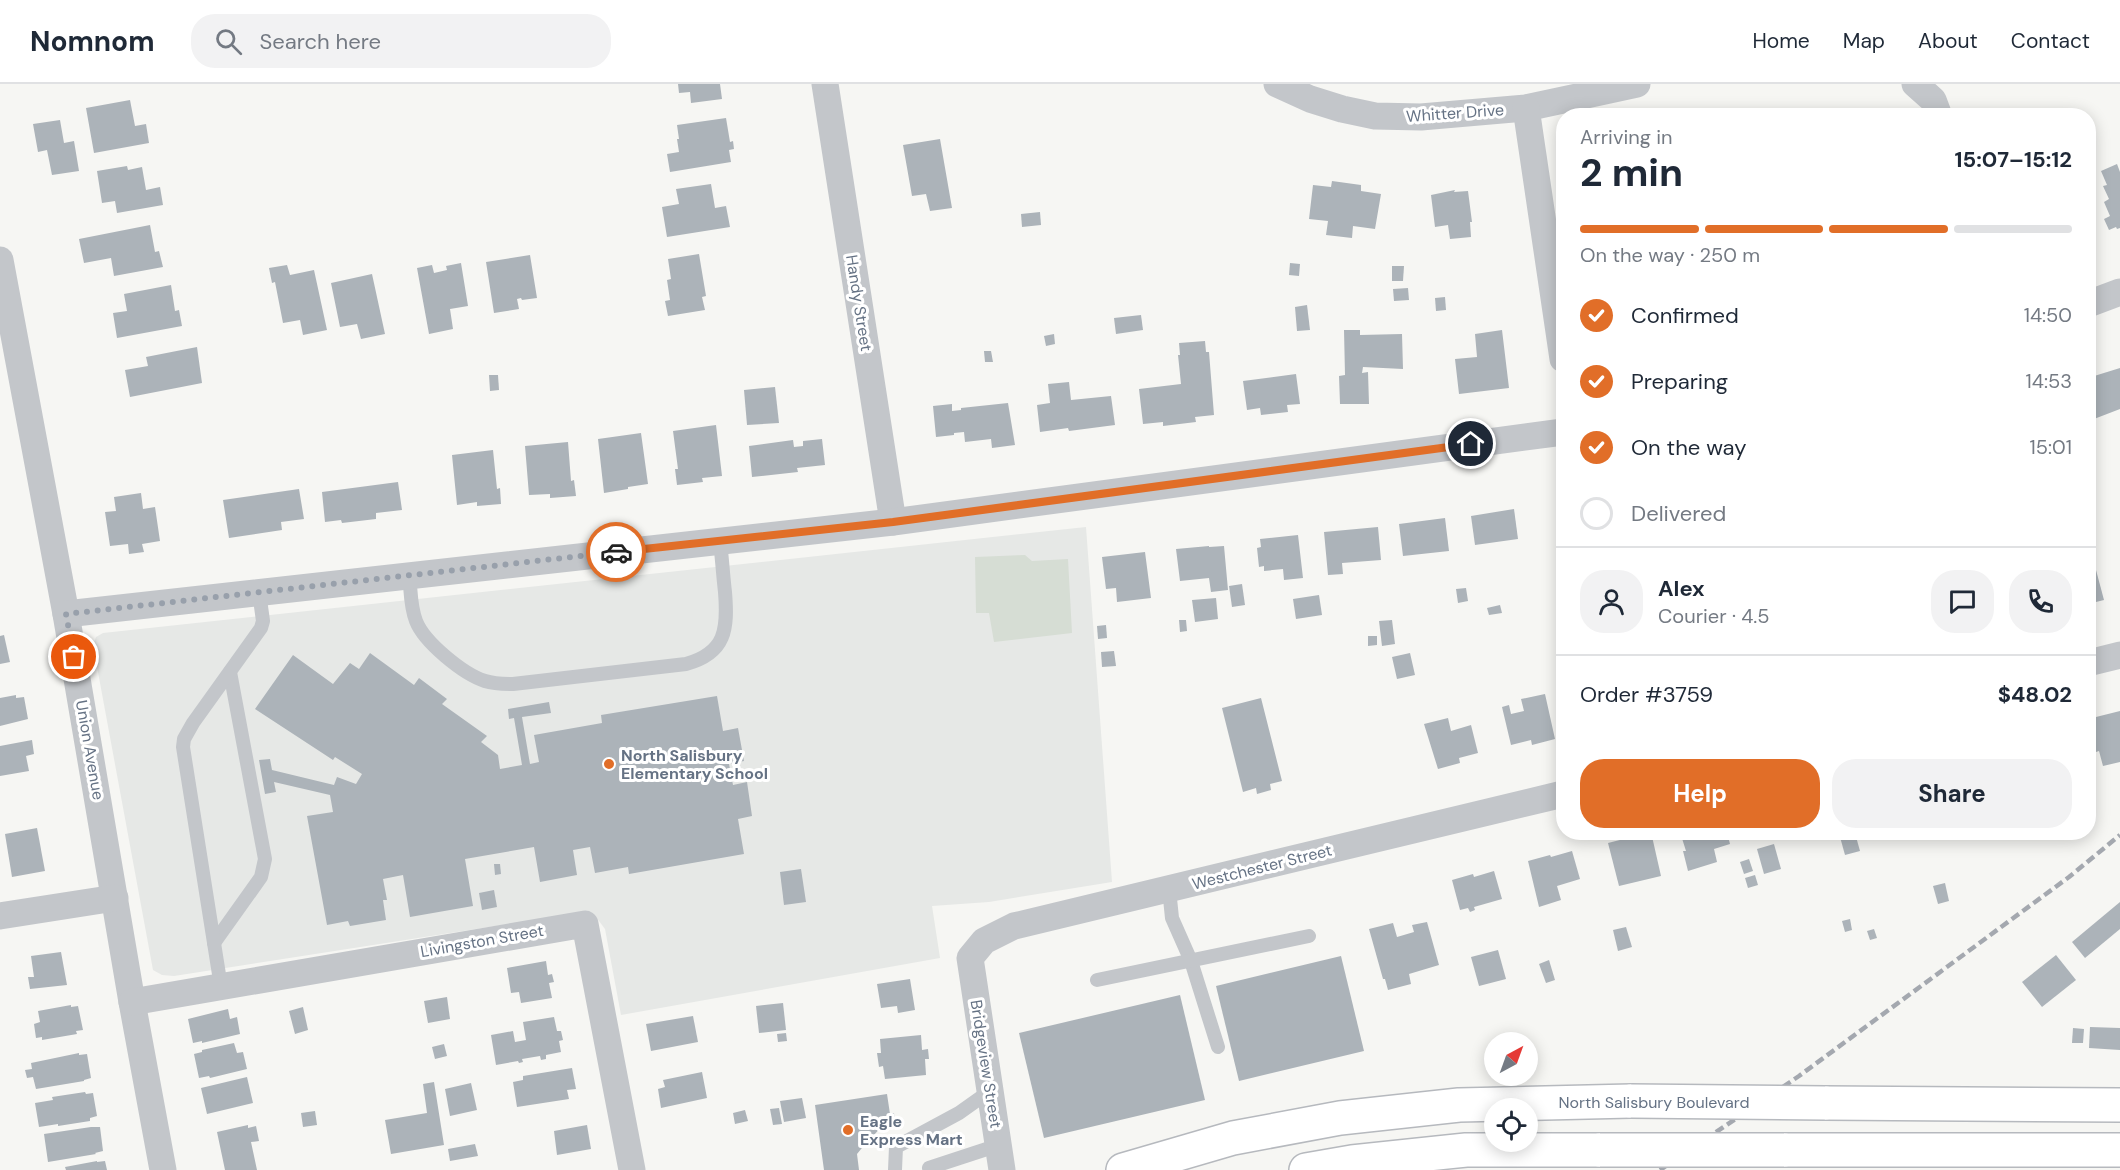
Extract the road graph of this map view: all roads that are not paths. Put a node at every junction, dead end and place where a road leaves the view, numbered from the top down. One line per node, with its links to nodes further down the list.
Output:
1 (825, 84): 12 (street, Handy Street)
2 (1277, 84): 5 (street, Whitter Drive)
3 (1637, 84): 5 (street, Whitter Drive)
4 (1915, 84): 6 (street)
5 (1527, 108): 10 (street)
6 (1936, 108)
7 (0, 260): 16 (street, Union Avenue)
8 (2120, 292): 9 (street)
9 (2096, 301)
10 (1556, 311)
11 (1556, 433): 12 (street)
12 (893, 522): 13 (street)
13 (720, 541): 14 (street); 14 (lane)
14 (410, 575): 15 (street)
15 (259, 592): 16 (street); 19 (lane)
16 (66, 614): 22 (street, Union Avenue)
17 (2120, 655): 18 (street)
18 (2096, 661)
19 (230, 672): 25 (lane); 25 (lane)
20 (1556, 796): 21 (street, Westchester Street)
21 (1169, 889): 26 (street, Westchester Street); 27 (lane)
22 (115, 898): 23 (street); 30 (street, Union Avenue)
23 (0, 916)
24 (1309, 936): 27 (lane)
25 (214, 943): 29 (lane)
26 (970, 958): 32 (street, Bridgeview Street)
27 (1191, 961): 28 (lane); 31 (lane)
28 (1097, 980)
29 (221, 987): 30 (street, Livingston Street); 38 (street, Livingston Street)
30 (132, 1002): 37 (street, Union Avenue)
31 (1218, 1047)
32 (990, 1091): 35 (street, Bridgeview Street); 39 (lane)
33 (2120, 1105): 40 (main road, North Salisbury Boulevard, bridge)
34 (2120, 1150): 41 (main road, bridge)
35 (1000, 1158): 36 (lane)
36 (928, 1169)
37 (163, 1170)
38 (632, 1170)
39 (895, 1170)
40 (1123, 1170)
41 (1306, 1170)

